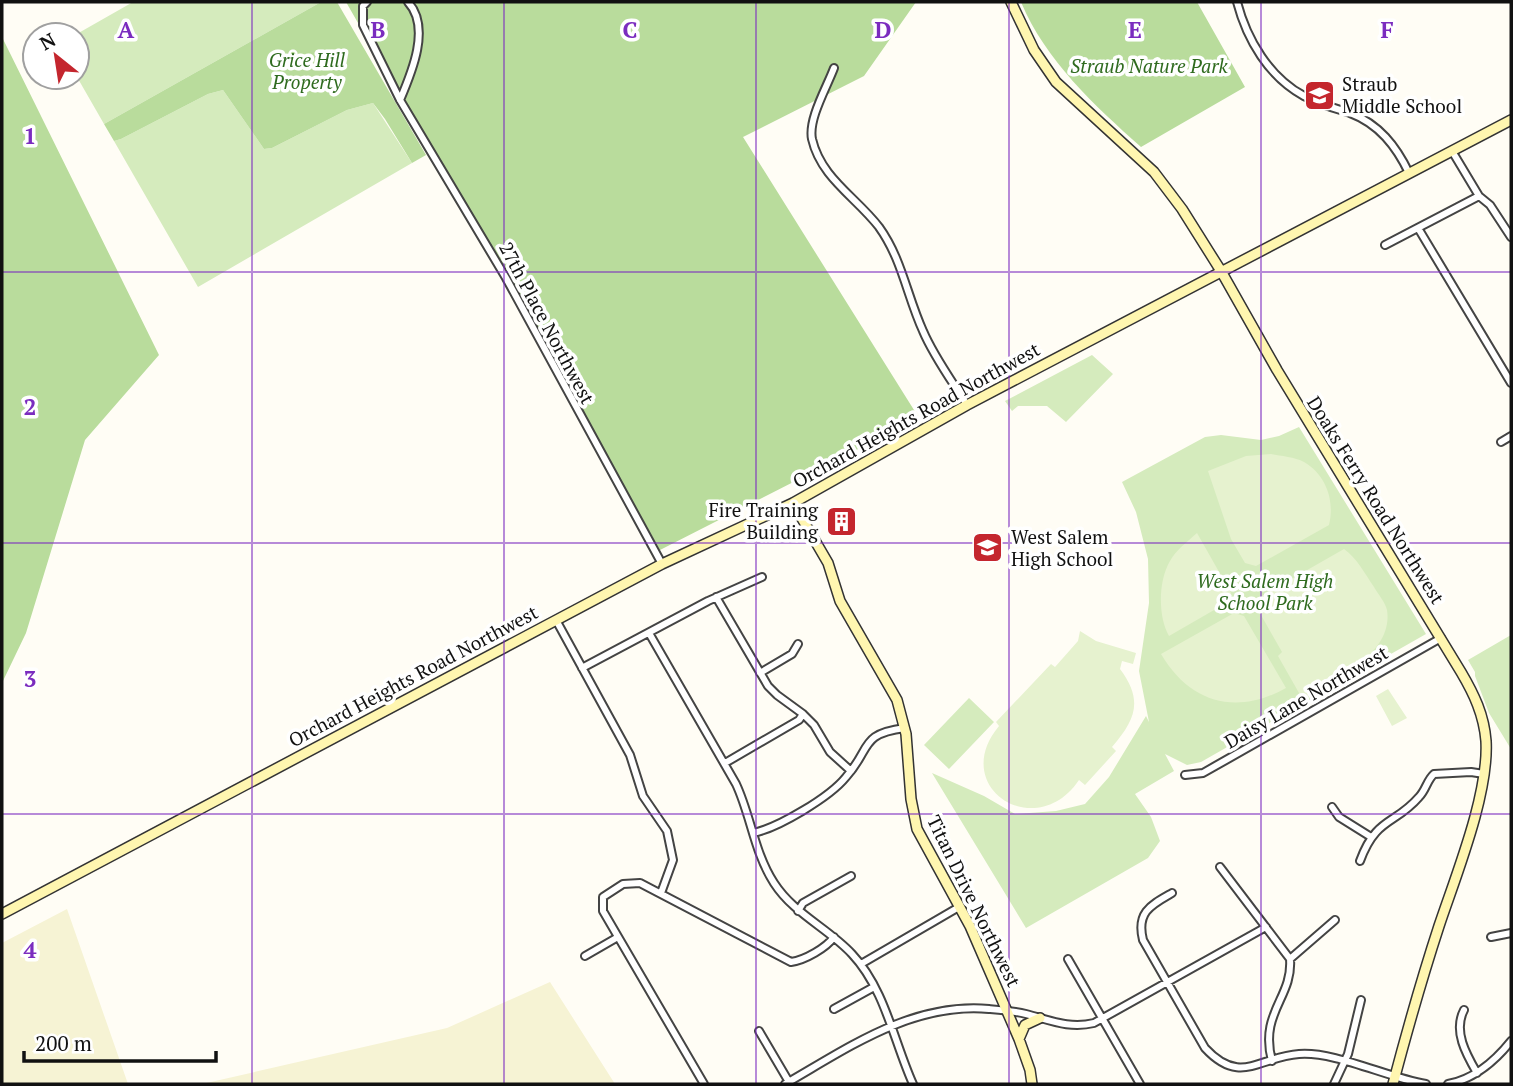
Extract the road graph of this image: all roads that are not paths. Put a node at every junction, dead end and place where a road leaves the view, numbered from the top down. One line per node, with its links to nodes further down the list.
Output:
1 (367, 2): 6 (street, 27th Place Northwest)
2 (408, 2): 6 (street)
3 (1011, 2): 14 (street, Doaks Ferry Road Northwest)
4 (1237, 2): 9 (street)
5 (834, 68): 16 (street)
6 (400, 100): 20 (street, 27th Place Northwest)
7 (1511, 120): 8 (street, Orchard Heights Road Northwest)
8 (1452, 151): 9 (street, Orchard Heights Road Northwest); 10 (street)
9 (1409, 173): 14 (street, Orchard Heights Road Northwest)
10 (1479, 196): 11 (street); 12 (street)
11 (1418, 228): 13 (street); 15 (street)
12 (1511, 237)
13 (1385, 245)
14 (1221, 271): 16 (street, Orchard Heights Road Northwest); 25 (street, Doaks Ferry Road Northwest)
15 (1511, 383)
16 (967, 405): 19 (street, Orchard Heights Road Northwest)
17 (1511, 436): 18 (street)
18 (1501, 442)
19 (793, 503): 20 (street, Orchard Heights Road Northwest); 30 (street, Titan Drive Northwest)
20 (662, 564): 23 (street, Orchard Heights Road Northwest)
21 (762, 577): 22 (street)
22 (716, 597): 24 (street); 28 (street)
23 (556, 620): 27 (street); 45 (street, Orchard Heights Road Northwest)
24 (649, 632): 27 (street); 31 (street)
25 (1441, 638): 33 (street, Doaks Ferry Road Northwest); 34 (street, Daisy Lane Northwest)
26 (798, 644): 28 (street)
27 (582, 668): 41 (street)
28 (760, 673): 29 (street)
29 (803, 714): 31 (street); 32 (street)
30 (905, 728): 32 (street); 43 (street, Titan Drive Northwest)
31 (725, 763): 36 (street)
32 (852, 771): 36 (street)
33 (1484, 774): 37 (street); 71 (street, Doaks Ferry Road Northwest)
34 (1185, 775)
35 (1332, 807): 37 (street)
36 (753, 833): 44 (street)
37 (1371, 837): 38 (street)
38 (1360, 861)
39 (1220, 867): 47 (street)
40 (851, 876): 44 (street)
41 (661, 893): 49 (street); 50 (street)
42 (1172, 893): 56 (street)
43 (959, 907): 55 (street); 61 (street, Titan Drive Northwest)
44 (798, 911): 50 (street)
45 (2, 914)
46 (1335, 920): 53 (street)
47 (1265, 927): 53 (street); 56 (street)
48 (1511, 933): 51 (street)
49 (618, 937): 52 (street); 73 (street)
50 (834, 937): 55 (street)
51 (1491, 937)
52 (585, 956)
53 (1290, 958): 68 (street)
54 (1068, 959): 63 (street)
55 (861, 964): 57 (street)
56 (1167, 983): 63 (street); 68 (street)
57 (874, 987): 59 (street); 64 (street)
58 (1361, 1000): 69 (street)
59 (834, 1009)
60 (1464, 1010): 70 (street)
61 (1007, 1011): 62 (street); 64 (street); 66 (street, Titan Drive Northwest)
62 (1040, 1018): 63 (street); 66 (street)
63 (1103, 1019): 76 (street)
64 (890, 1026): 72 (street); 74 (street)
65 (759, 1031): 72 (street)
66 (1019, 1039): 75 (street, Titan Drive Northwest)
67 (1511, 1041): 70 (street)
68 (1272, 1061): 69 (street)
69 (1345, 1063): 71 (street); 77 (street)
70 (1476, 1073): 79 (street)
71 (1394, 1081): 78 (street)
72 (787, 1083)
73 (704, 1084)
74 (913, 1084)
75 (1032, 1084)
76 (1140, 1084)
77 (1334, 1084)
78 (1426, 1084)
79 (1448, 1084)

